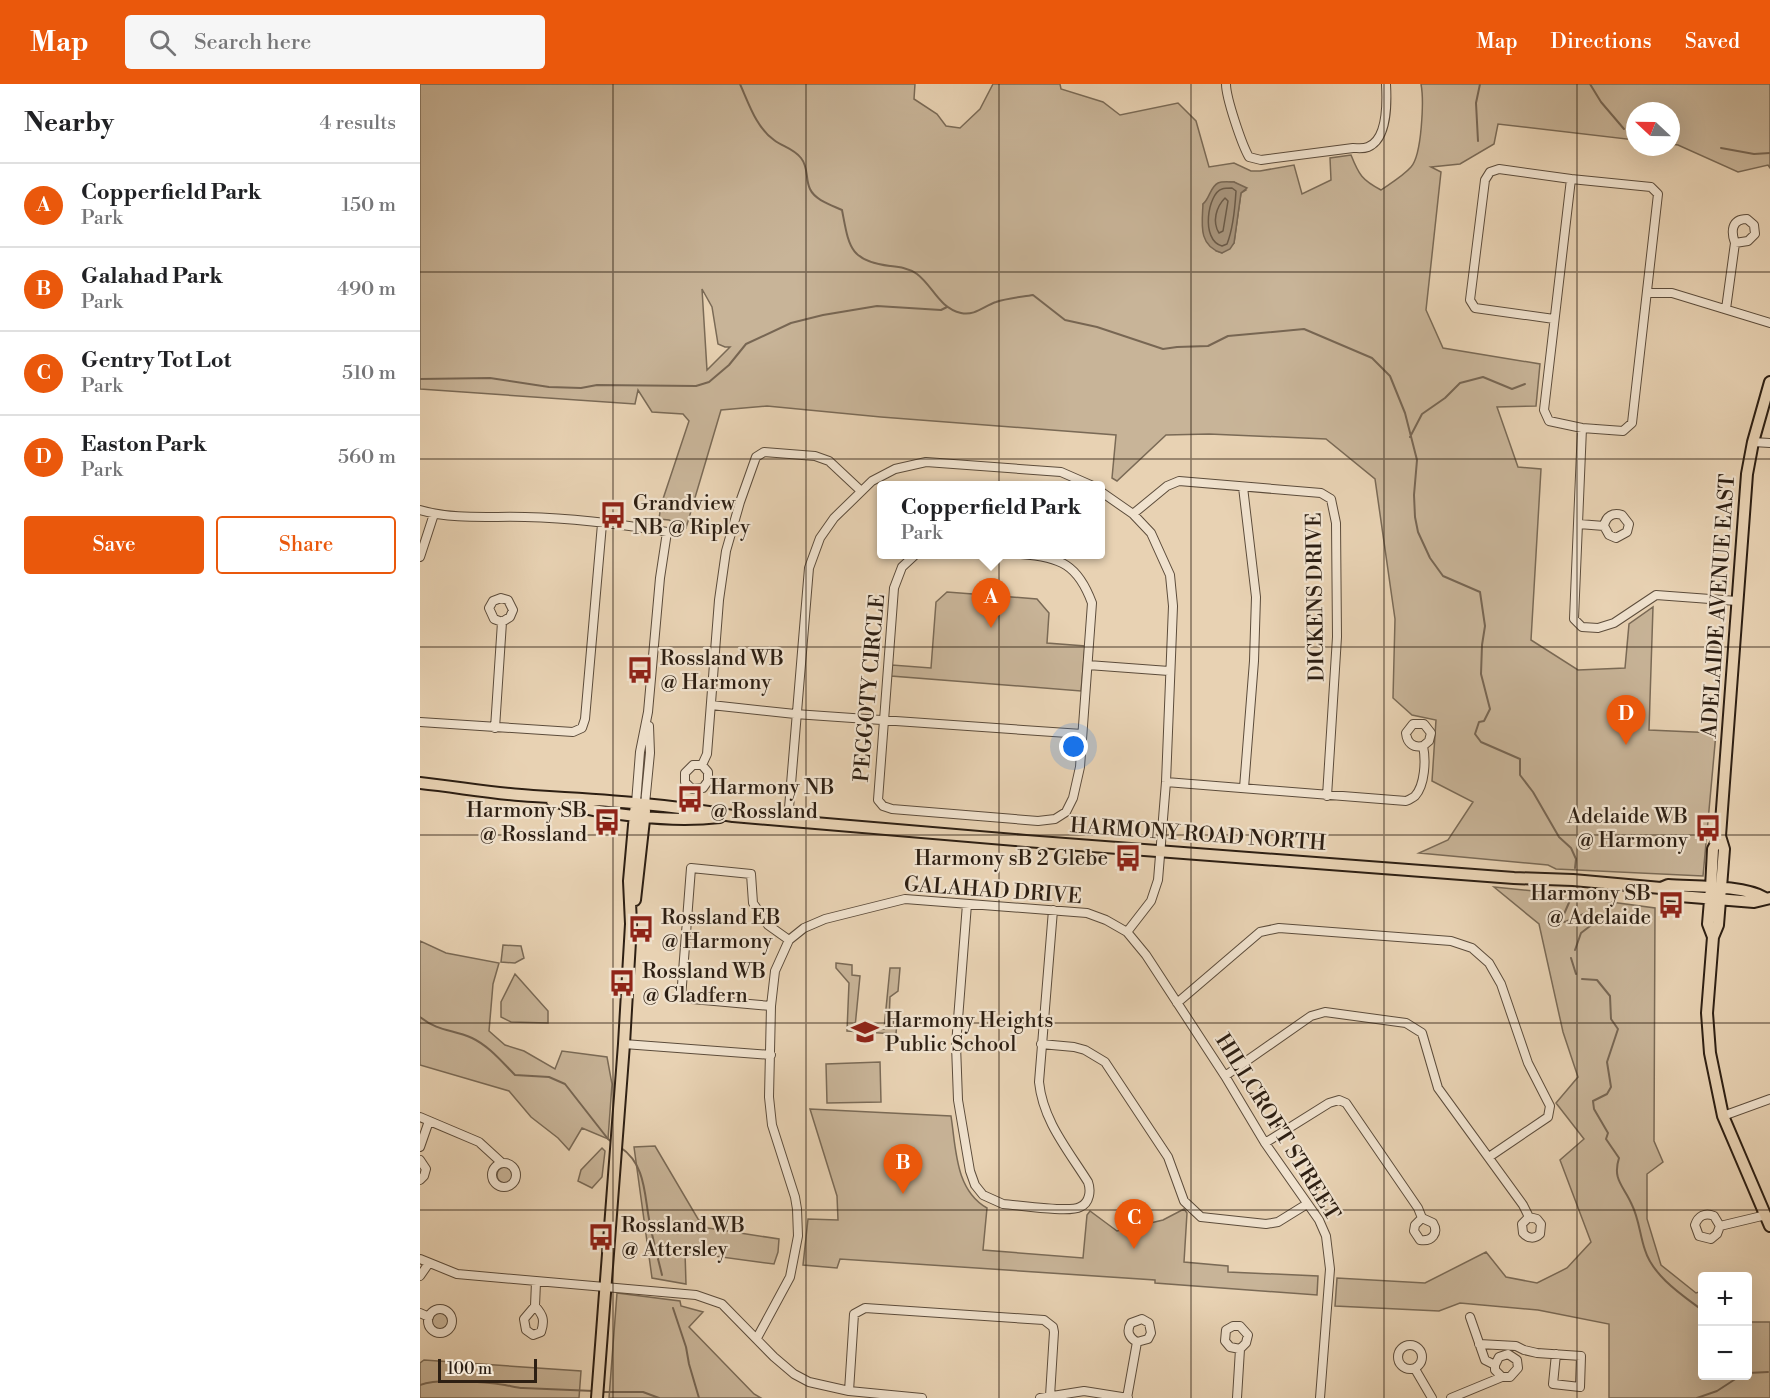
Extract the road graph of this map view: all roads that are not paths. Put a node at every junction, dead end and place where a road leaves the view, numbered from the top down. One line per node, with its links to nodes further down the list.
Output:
1 (1226, 84): 2 (street)
2 (1386, 84)
3 (1571, 179): 5 (street); 7 (street); 7 (street)
4 (1736, 243): 6 (street)
5 (1647, 293): 6 (street); 10 (street)
6 (1726, 309): 8 (street)
7 (1554, 319): 10 (street)
8 (1770, 323)
9 (1770, 382): 11 (main road, ADELAIDE AVENUE EAST)
10 (1582, 428): 21 (street)
11 (1753, 442): 12 (street); 26 (main road, ADELAIDE AVENUE EAST)
12 (1770, 443)
13 (1081, 481): 15 (street)
14 (1243, 486): 19 (street, DICKENS DRIVE); 40 (street); 42 (street, DICKENS DRIVE)
15 (860, 490): 30 (street); 31 (street)
16 (1105, 494): 19 (street)
17 (420, 510): 18 (street)
18 (434, 514): 20 (street); 23 (street)
19 (1133, 514): 29 (street)
20 (602, 524): 34 (street); 43 (street)
21 (1579, 524): 22 (street); 26 (street)
22 (1604, 526)
23 (420, 557)
24 (911, 559): 32 (street, PEGGOTY CIRCLE)
25 (1054, 559): 28 (street, PEGGOTY CIRCLE)
26 (1737, 601): 48 (main road, ADELAIDE AVENUE EAST)
27 (502, 622): 34 (street)
28 (1088, 665): 29 (street); 35 (street, PEGGOTY CIRCLE)
29 (1169, 672): 38 (street)
30 (711, 705): 31 (street); 37 (street)
31 (795, 714): 32 (street); 46 (street)
32 (885, 719): 35 (street); 35 (street, PEGGOTY CIRCLE)
33 (420, 722): 34 (street)
34 (495, 728)
35 (1082, 734)
36 (1423, 747): 42 (street)
37 (702, 765)
38 (1166, 782): 40 (street); 47 (street)
39 (420, 783): 41 (main road, HARMONY ROAD NORTH)
40 (1245, 788): 42 (street)
41 (531, 796): 43 (main road, HARMONY ROAD NORTH); 44 (main road, HARMONY ROAD NORTH)
42 (1327, 796)
43 (640, 803): 44 (main road); 45 (main road, HARMONY ROAD NORTH)
44 (639, 815): 45 (main road, HARMONY ROAD NORTH); 56 (main road)
45 (733, 816): 46 (main road, HARMONY ROAD NORTH)
46 (788, 820): 47 (main road, HARMONY ROAD NORTH)
47 (1161, 851): 48 (main road, HARMONY ROAD NORTH); 52 (street)
48 (1715, 894): 49 (main road, HARMONY ROAD NORTH); 61 (main road, ADELAIDE AVENUE EAST)
49 (1768, 898)
50 (967, 904): 51 (street, GALAHAD DRIVE); 53 (street, GALAHAD DRIVE); 57 (street)
51 (1053, 910): 52 (street, GALAHAD DRIVE); 57 (street)
52 (1127, 932): 54 (street, HILLCROFT STREET)
53 (789, 940): 55 (street); 55 (street)
54 (1177, 1003): 59 (street, HILLCROFT STREET); 66 (street)
55 (771, 1006): 58 (street)
56 (624, 1044): 58 (street); 79 (main road)
57 (1041, 1044): 70 (street)
58 (771, 1055): 84 (street)
59 (1225, 1076): 64 (street, HILLCROFT STREET); 66 (street)
60 (1770, 1099): 61 (street)
61 (1723, 1116): 73 (main road, ADELAIDE AVENUE EAST)
62 (420, 1117): 63 (street)
63 (429, 1121): 65 (street); 68 (street)
64 (1265, 1143): 70 (street, HILLCROFT STREET); 72 (street)
65 (420, 1147)
66 (1489, 1157): 71 (street)
67 (420, 1160): 69 (street)
68 (502, 1163)
69 (420, 1180)
70 (1307, 1204): 101 (street, HILLCROFT STREET)
71 (1529, 1217)
72 (1422, 1218)
73 (1768, 1221): 74 (street)
74 (1720, 1226)
75 (420, 1259): 76 (street)
76 (429, 1263): 77 (street); 78 (street)
77 (420, 1276)
78 (536, 1282): 79 (street); 80 (street)
79 (606, 1285): 84 (street); 96 (main road)
80 (535, 1306)
81 (420, 1313): 82 (street)
82 (429, 1317)
83 (1470, 1317): 86 (street)
84 (757, 1338): 94 (street)
85 (1137, 1342): 99 (street)
86 (1479, 1344): 88 (street); 91 (street)
87 (1240, 1349): 100 (street)
88 (1524, 1350): 89 (street); 90 (street)
89 (1556, 1354): 89 (street)
90 (1514, 1357): 91 (street); 93 (street)
91 (1495, 1365): 93 (street)
92 (1415, 1369): 102 (street)
93 (1502, 1377): 103 (street)
94 (849, 1391): 95 (street); 97 (street)
95 (1050, 1396): 98 (street); 99 (street)
96 (597, 1398)
97 (922, 1398)
98 (1040, 1398)
99 (1127, 1398)
100 (1237, 1398)
101 (1320, 1398)
102 (1432, 1398)
103 (1451, 1398)

